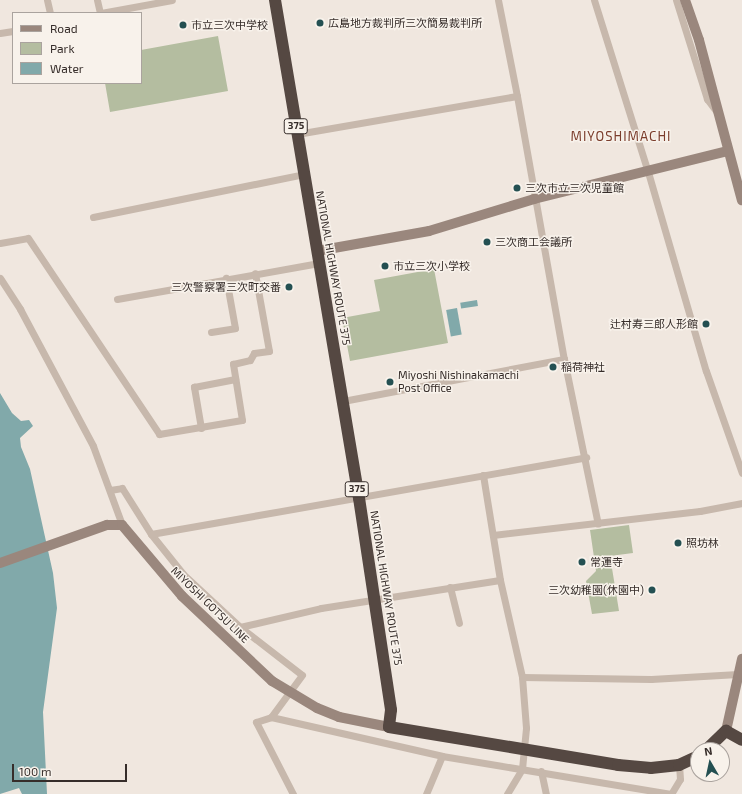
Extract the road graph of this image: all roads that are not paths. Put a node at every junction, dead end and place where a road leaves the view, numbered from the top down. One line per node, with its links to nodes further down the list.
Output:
1 (47, 0): 9 (street)
2 (97, 0): 10 (street)
3 (172, 0): 11 (street)
4 (275, 0): 16 (highway, NATIONAL HIGHWAY ROUTE 375 / 375)
5 (498, 0): 14 (street)
6 (594, 0): 18 (street)
7 (676, 0): 15 (street)
8 (685, 0): 15 (street)
9 (50, 12)
10 (101, 12)
11 (106, 12)
12 (12, 31): 13 (street)
13 (0, 33)
14 (517, 96): 16 (street); 20 (street)
15 (720, 116): 17 (street)
16 (297, 134): 19 (highway, NATIONAL HIGHWAY ROUTE 375 / 375)
17 (728, 151): 18 (street); 21 (street)
18 (648, 172): 20 (street); 35 (street)
19 (304, 174): 22 (street); 24 (highway, NATIONAL HIGHWAY ROUTE 375 / 375)
20 (534, 199): 24 (street); 30 (street)
21 (742, 200)
22 (93, 217)
23 (0, 243): 33 (street)
24 (318, 257): 25 (street); 32 (highway, NATIONAL HIGHWAY ROUTE 375 / 375)
25 (256, 273): 27 (street); 31 (street)
26 (0, 278): 37 (street)
27 (226, 278): 28 (street); 29 (street)
28 (117, 299)
29 (211, 332)
30 (564, 359): 32 (street); 34 (street)
31 (235, 379): 33 (street); 33 (street)
32 (343, 401): 38 (highway, NATIONAL HIGHWAY ROUTE 375 / 375)
33 (201, 428)
34 (586, 457): 36 (street); 40 (street)
35 (742, 473)
36 (484, 475): 38 (street); 43 (street)
37 (110, 490): 41 (street); 42 (street)
38 (359, 498): 42 (street); 47 (highway, NATIONAL HIGHWAY ROUTE 375 / 375)
39 (742, 503): 40 (street)
40 (598, 524): 43 (street)
41 (122, 525): 44 (street); 53 (street, MIYOSHI GOTSU LINE)
42 (151, 534): 49 (street)
43 (493, 534): 45 (street)
44 (0, 563)
45 (500, 580): 46 (street); 52 (street)
46 (450, 586): 47 (street); 48 (street)
47 (375, 600): 49 (street); 55 (highway, NATIONAL HIGHWAY ROUTE 375 / 375)
48 (459, 623)
49 (240, 627): 53 (street)
50 (742, 659): 51 (street)
51 (738, 674): 52 (street); 56 (street)
52 (522, 677): 59 (street)
53 (287, 692): 54 (street); 55 (street, MIYOSHI GOTSU LINE)
54 (271, 717): 60 (street); 65 (street)
55 (389, 727): 59 (highway)
56 (726, 731): 57 (highway); 58 (highway)
57 (740, 739)
58 (714, 742)
59 (524, 750): 62 (highway); 63 (street)
60 (442, 756): 63 (street); 66 (street)
61 (690, 760): 62 (highway)
62 (679, 765): 69 (street)
63 (522, 769): 64 (street); 67 (street)
64 (541, 771): 68 (street); 69 (street)
65 (293, 794)
66 (426, 794)
67 (507, 794)
68 (546, 794)
69 (671, 794)

